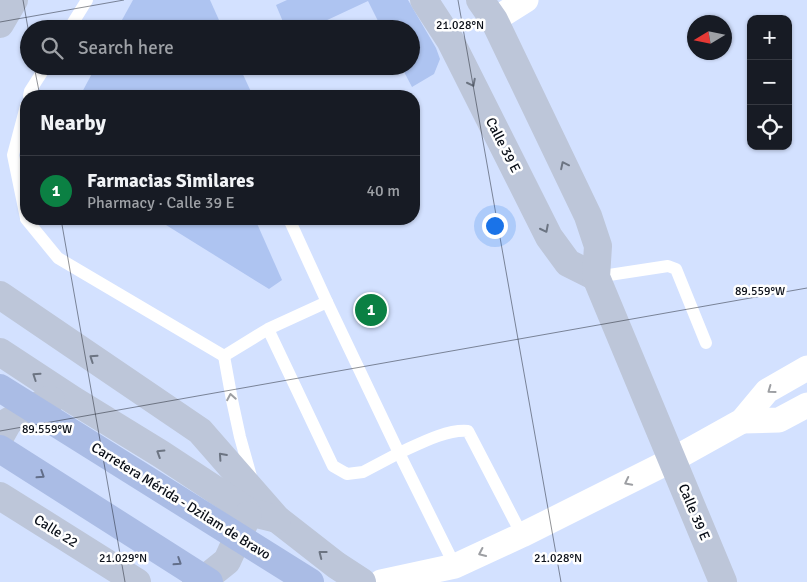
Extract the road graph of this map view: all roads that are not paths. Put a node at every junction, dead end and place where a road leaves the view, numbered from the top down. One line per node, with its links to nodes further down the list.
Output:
1 (14, 0): 7 (street)
2 (87, 0): 6 (lane)
3 (424, 0): 14 (street, Calle 39 E, one-way to 14)
4 (526, 0): 5 (street)
5 (487, 10): 14 (street, Calle 39 E, one-way to 5)
6 (75, 20)
7 (0, 24)
8 (40, 75): 9 (lane)
9 (31, 90)
10 (20, 129): 11 (lane)
11 (20, 189)
12 (32, 225): 20 (lane)
13 (292, 225): 16 (lane)
14 (596, 277): 18 (lane); 29 (street, Calle 39 E)
15 (0, 295): 31 (street, one-way to 15)
16 (327, 302): 17 (lane); 28 (lane)
17 (268, 329): 20 (lane); 28 (lane)
18 (706, 343)
19 (0, 352): 23 (street, one-way to 19)
20 (224, 356): 31 (lane, one-way to 20)
21 (807, 368): 25 (street, one-way to 25)
22 (0, 388): 37 (main road, Carretera Mérida - Dzilam de Bravo)
23 (73, 400): 26 (street); 31 (street, one-way to 23)
24 (807, 405): 25 (street)
25 (742, 421): 29 (street)
26 (0, 437)
27 (0, 449): 36 (main road, one-way to 36)
28 (399, 453): 32 (lane); 33 (lane)
29 (672, 460): 32 (street, one-way to 32); 40 (street, Calle 39 E)
30 (0, 496): 34 (street, Calle 22)
31 (253, 503): 35 (street); 38 (street, one-way to 31)
32 (522, 535): 33 (street, one-way to 33)
33 (455, 566): 39 (street)
34 (137, 582)
35 (196, 582)
36 (209, 582)
37 (310, 582)
38 (362, 582)
39 (381, 582)
40 (723, 582)

